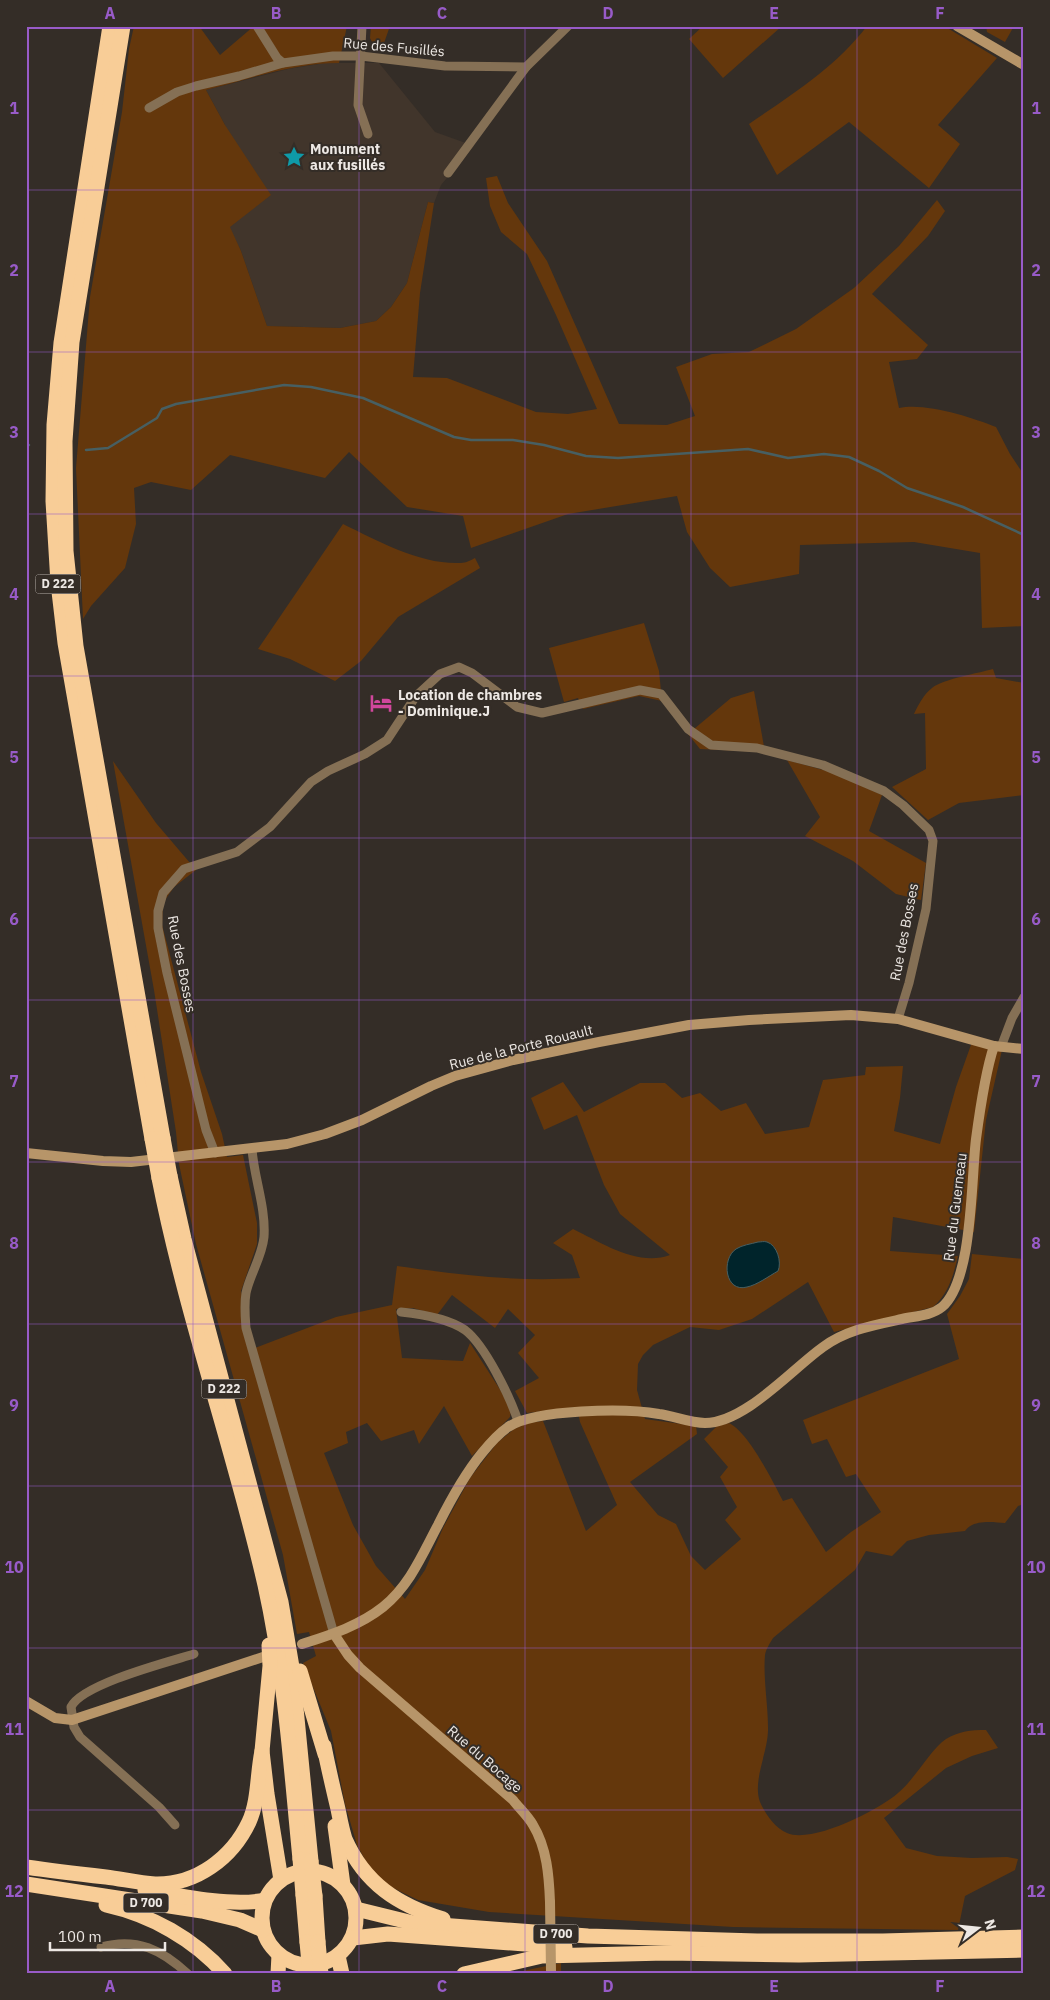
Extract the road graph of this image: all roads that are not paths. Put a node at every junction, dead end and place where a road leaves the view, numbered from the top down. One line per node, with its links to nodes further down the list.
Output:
1 (110, 26): 19 (highway, D 222)
2 (123, 26): 19 (highway, D 222)
3 (257, 26): 9 (street)
4 (362, 26): 8 (street)
5 (568, 26): 11 (street)
6 (957, 26): 7 (street)
7 (973, 30): 10 (street)
8 (361, 56): 9 (street, Rue des Fusillés); 11 (street, Rue des Fusillés); 13 (street)
9 (283, 63): 12 (street, Rue des Fusillés)
10 (1024, 65)
11 (526, 67): 14 (street)
12 (149, 108)
13 (368, 134)
14 (448, 173)
15 (1024, 997): 17 (street)
16 (898, 1019): 17 (street, Rue de la Porte Rouault); 20 (street, Rue de la Porte Rouault); 22 (street, Rue des Bosses)
17 (998, 1046): 18 (street, Rue de la Porte Rouault); 25 (street, Rue du Guerneau)
18 (1024, 1049)
19 (158, 1138): 23 (highway, D 222, bridge)
20 (252, 1149): 22 (street, Rue de la Porte Rouault); 28 (street)
21 (26, 1153): 22 (street, Rue de la Porte Rouault)
22 (215, 1153)
23 (165, 1177): 26 (highway, D 222); 27 (highway, D 222)
24 (401, 1312): 25 (street)
25 (518, 1421): 28 (street)
26 (265, 1584): 35 (highway); 37 (highway, D 222)
27 (281, 1602): 34 (highway); 37 (highway, D 222)
28 (334, 1634): 29 (street); 55 (street, Rue du Bocage, bridge)
29 (302, 1644)
30 (194, 1654): 33 (street)
31 (263, 1657): 33 (street)
32 (26, 1701): 33 (street)
33 (72, 1720): 36 (street)
34 (324, 1746): 41 (highway); 46 (highway)
35 (262, 1751): 38 (highway); 39 (highway)
36 (175, 1825)
37 (306, 1860): 49 (highway, D 222, bridge)
38 (26, 1868): 43 (highway, D 700)
39 (281, 1880): 41 (highway); 43 (highway)
40 (26, 1884): 42 (highway, D 700)
41 (343, 1885): 44 (highway)
42 (60, 1890): 45 (highway, D 700); 57 (highway)
43 (265, 1900): 45 (highway)
44 (356, 1909): 46 (highway, D 700); 48 (highway)
45 (263, 1930): 53 (highway)
46 (588, 1936): 47 (highway, D 700)
47 (1024, 1937)
48 (353, 1938): 52 (highway, D 700); 54 (highway)
49 (313, 1942): 59 (highway, D 222, bridge); 60 (highway, D 222, bridge)
50 (101, 1947): 56 (street)
51 (1024, 1950): 52 (highway, D 700)
52 (666, 1953): 62 (highway)
53 (278, 1955): 54 (highway); 58 (highway)
54 (338, 1956): 61 (highway)
55 (551, 1972)
56 (188, 1974)
57 (225, 1974)
58 (278, 1974)
59 (310, 1974)
60 (321, 1974)
61 (342, 1974)
62 (464, 1974)

